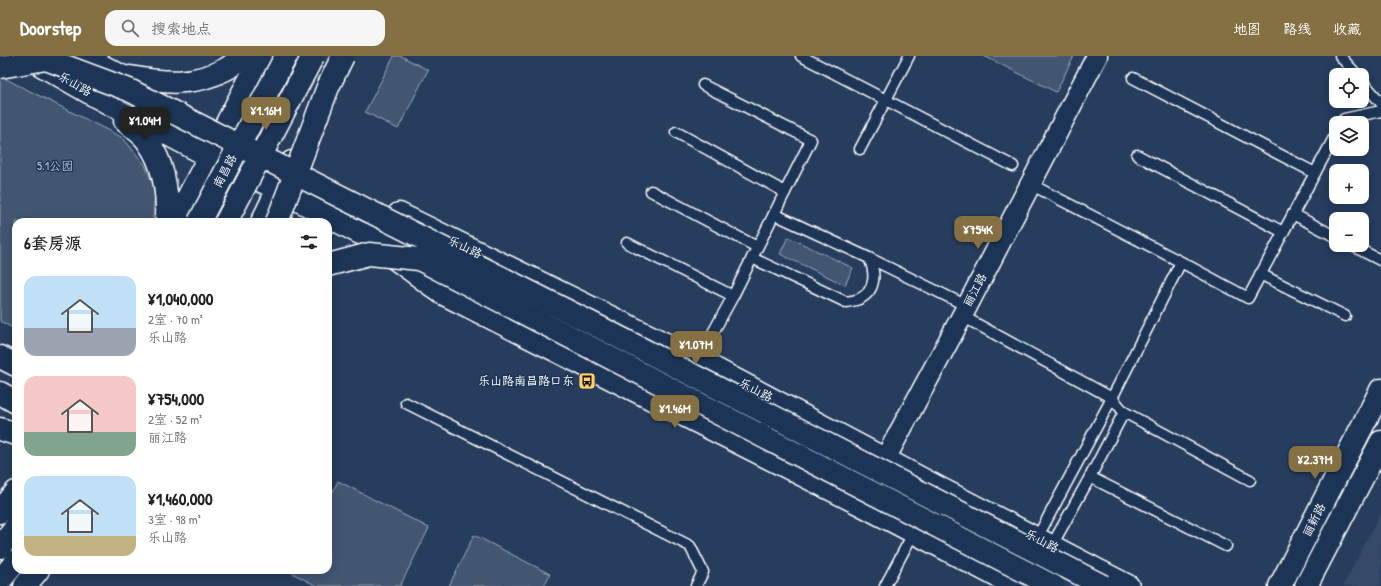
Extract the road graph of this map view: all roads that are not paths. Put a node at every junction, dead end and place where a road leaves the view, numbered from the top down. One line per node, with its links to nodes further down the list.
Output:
1 (26, 56): 18 (main road, 乐山路)
2 (83, 56): 14 (main road, 乐山路)
3 (244, 56): 14 (main road)
4 (262, 56): 23 (main road, 南昌路)
5 (286, 56): 40 (main road, 南昌路, bridge)
6 (313, 56): 41 (main road, 南昌路, bridge)
7 (345, 56): 29 (main road); 43 (main road, bridge)
8 (801, 56): 19 (lane)
9 (909, 56): 19 (lane)
10 (1097, 56): 32 (street, 丽江路)
11 (1340, 56): 13 (lane)
12 (0, 67): 95 (main road, bridge)
13 (1351, 68)
14 (122, 76): 23 (main road, 乐山路)
15 (1133, 78): 31 (lane)
16 (703, 85): 35 (lane)
17 (1369, 89): 20 (lane)
18 (97, 97): 28 (main road, 乐山路); 38 (main road)
19 (886, 100): 26 (lane); 30 (lane)
20 (1381, 103)
21 (1381, 111): 22 (lane)
22 (1358, 116)
23 (225, 129): 28 (main road, 南昌路); 29 (main road, 乐山路)
24 (676, 132): 35 (lane)
25 (1329, 147): 31 (lane)
26 (860, 149)
27 (1138, 155): 48 (lane)
28 (210, 156): 33 (main road, 乐山路); 39 (main road, 南昌路)
29 (292, 162): 33 (main road); 63 (main road, 乐山路); 78 (main road, 乐山路)
30 (1012, 166)
31 (1315, 173): 37 (lane)
32 (1030, 184): 56 (lane); 60 (street, 丽江路)
33 (278, 189): 42 (main road); 44 (main road, 乐山路)
34 (651, 191): 51 (lane)
35 (785, 192): 36 (lane)
36 (774, 214): 51 (lane); 54 (lane)
37 (1293, 214): 48 (lane); 49 (lane)
38 (167, 218)
39 (177, 218)
40 (201, 218)
41 (228, 218)
42 (264, 218)
43 (279, 218)
44 (332, 218)
45 (332, 218): 47 (main road, 乐山路)
46 (332, 228): 47 (main road)
47 (358, 232): 78 (main road, 乐山路); 81 (main road, 乐山路)
48 (1283, 232): 58 (lane)
49 (1329, 233)
50 (627, 244): 59 (lane)
51 (757, 247): 53 (lane)
52 (1365, 252): 55 (lane)
53 (752, 258): 54 (lane); 59 (lane)
54 (869, 258): 60 (lane)
55 (1380, 260)
56 (1181, 262): 58 (lane); 67 (lane)
57 (332, 264): 92 (main road, bridge)
58 (1260, 274): 61 (lane)
59 (733, 296): 63 (lane)
60 (964, 311): 67 (lane); 74 (street, 丽江路)
61 (1345, 316)
62 (0, 357): 64 (main road)
63 (698, 360): 74 (main road, 乐山路)
64 (12, 363)
65 (1381, 390): 97 (main road, 丽新路)
66 (0, 393): 68 (main road)
67 (1112, 398): 70 (lane); 82 (lane)
68 (12, 400)
69 (406, 403): 89 (lane)
70 (1124, 412): 75 (lane); 76 (lane)
71 (0, 429): 72 (main road)
72 (12, 433)
73 (1381, 442): 98 (main road, 丽新路)
74 (886, 459): 78 (main road, 乐山路)
75 (1090, 477): 82 (lane); 83 (lane)
76 (1250, 480)
77 (12, 497): 79 (main road)
78 (930, 501): 81 (lane); 82 (main road, 乐山路); 93 (main road, 乐山路); 94 (main road, 乐山路)
79 (0, 512)
80 (12, 531): 84 (main road)
81 (914, 532): 90 (lane); 91 (main road, 乐山路)
82 (1044, 542): 96 (main road, 乐山路)
83 (1226, 546)
84 (0, 547)
85 (12, 566): 87 (main road)
86 (35, 574): 88 (main road)
87 (0, 581)
88 (25, 586)
89 (696, 586)
90 (885, 586)
91 (1016, 586)
92 (1053, 586)
93 (1064, 586)
94 (1088, 586)
95 (1103, 586)
96 (1128, 586)
97 (1280, 586)
98 (1306, 586)

